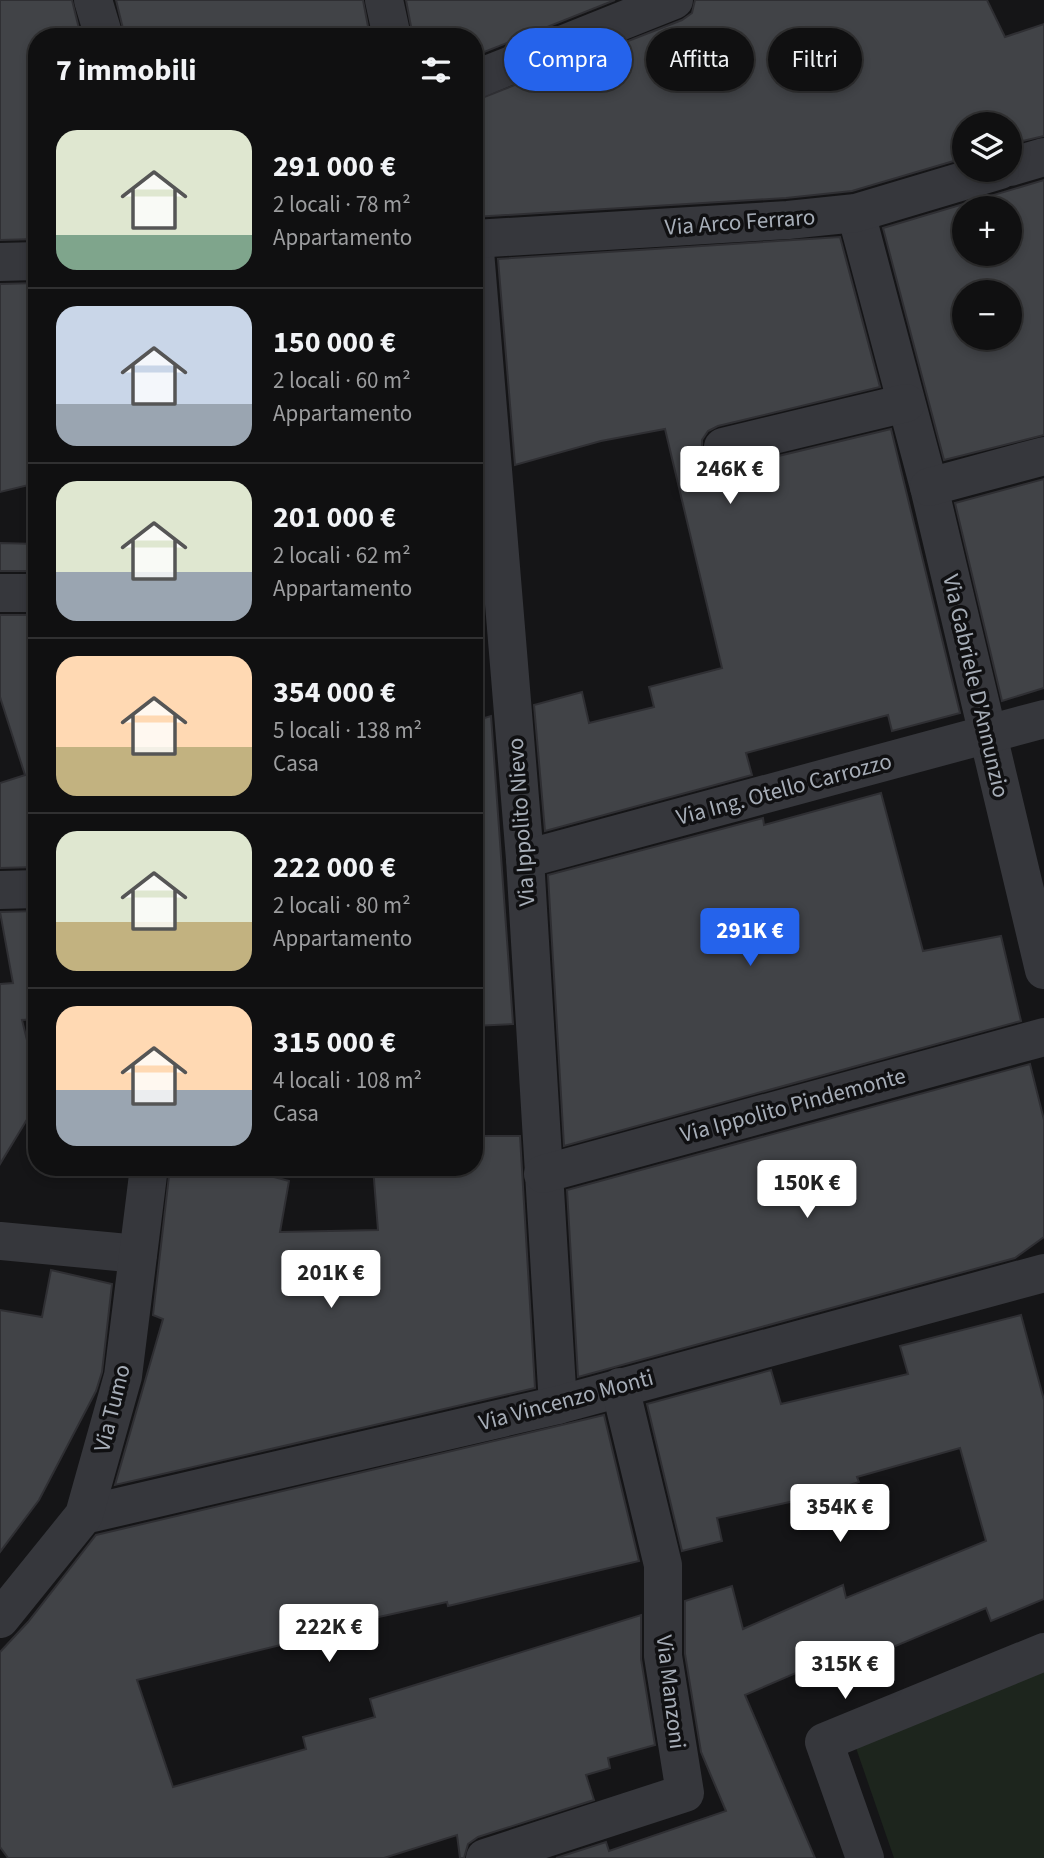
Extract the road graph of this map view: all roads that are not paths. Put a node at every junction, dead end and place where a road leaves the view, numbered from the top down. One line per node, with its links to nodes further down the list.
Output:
1 (93, 0): 4 (street)
2 (384, 0): 5 (street)
3 (674, 0): 6 (street)
4 (101, 28)
5 (390, 28)
6 (483, 76)
7 (1044, 157): 8 (street)
8 (1022, 163)
9 (960, 182): 10 (street, Via Arco Ferraro)
10 (856, 213): 11 (street, Via Arco Ferraro); 15 (street, Via Gabriele D'Annunzio)
11 (483, 238)
12 (28, 261): 13 (street)
13 (0, 262)
14 (483, 348): 23 (street, Via Ippolito Nievo)
15 (906, 403): 16 (street); 18 (street, Via Gabriele D'Annunzio)
16 (723, 447)
17 (1044, 456): 18 (street)
18 (929, 487): 22 (street, Via Gabriele D'Annunzio)
19 (0, 593): 20 (street)
20 (28, 593)
21 (1044, 719): 22 (street, Via Ing. Otello Carrozzo)
22 (986, 735): 23 (street, Via Ing. Otello Carrozzo); 26 (street, Via Gabriele D'Annunzio)
23 (525, 859): 28 (street, Via Ippolito Nievo)
24 (28, 889): 25 (street)
25 (0, 890)
26 (1044, 970)
27 (1044, 1037): 28 (street, Via Ippolito Pindemonte)
28 (542, 1174): 34 (street, Via Ippolito Nievo)
29 (148, 1176): 31 (street, Via Tumo)
30 (0, 1241): 31 (street)
31 (138, 1254): 35 (street, Via Tumo)
32 (1044, 1273): 33 (street, Via Vincenzo Monti)
33 (620, 1387): 34 (street, Via Vincenzo Monti); 38 (street, Via Manzoni)
34 (558, 1405): 35 (street, Via Vincenzo Monti)
35 (84, 1515): 36 (street, Via Tumo)
36 (0, 1619)
37 (1044, 1652): 39 (street)
38 (488, 1858)
39 (865, 1858)

